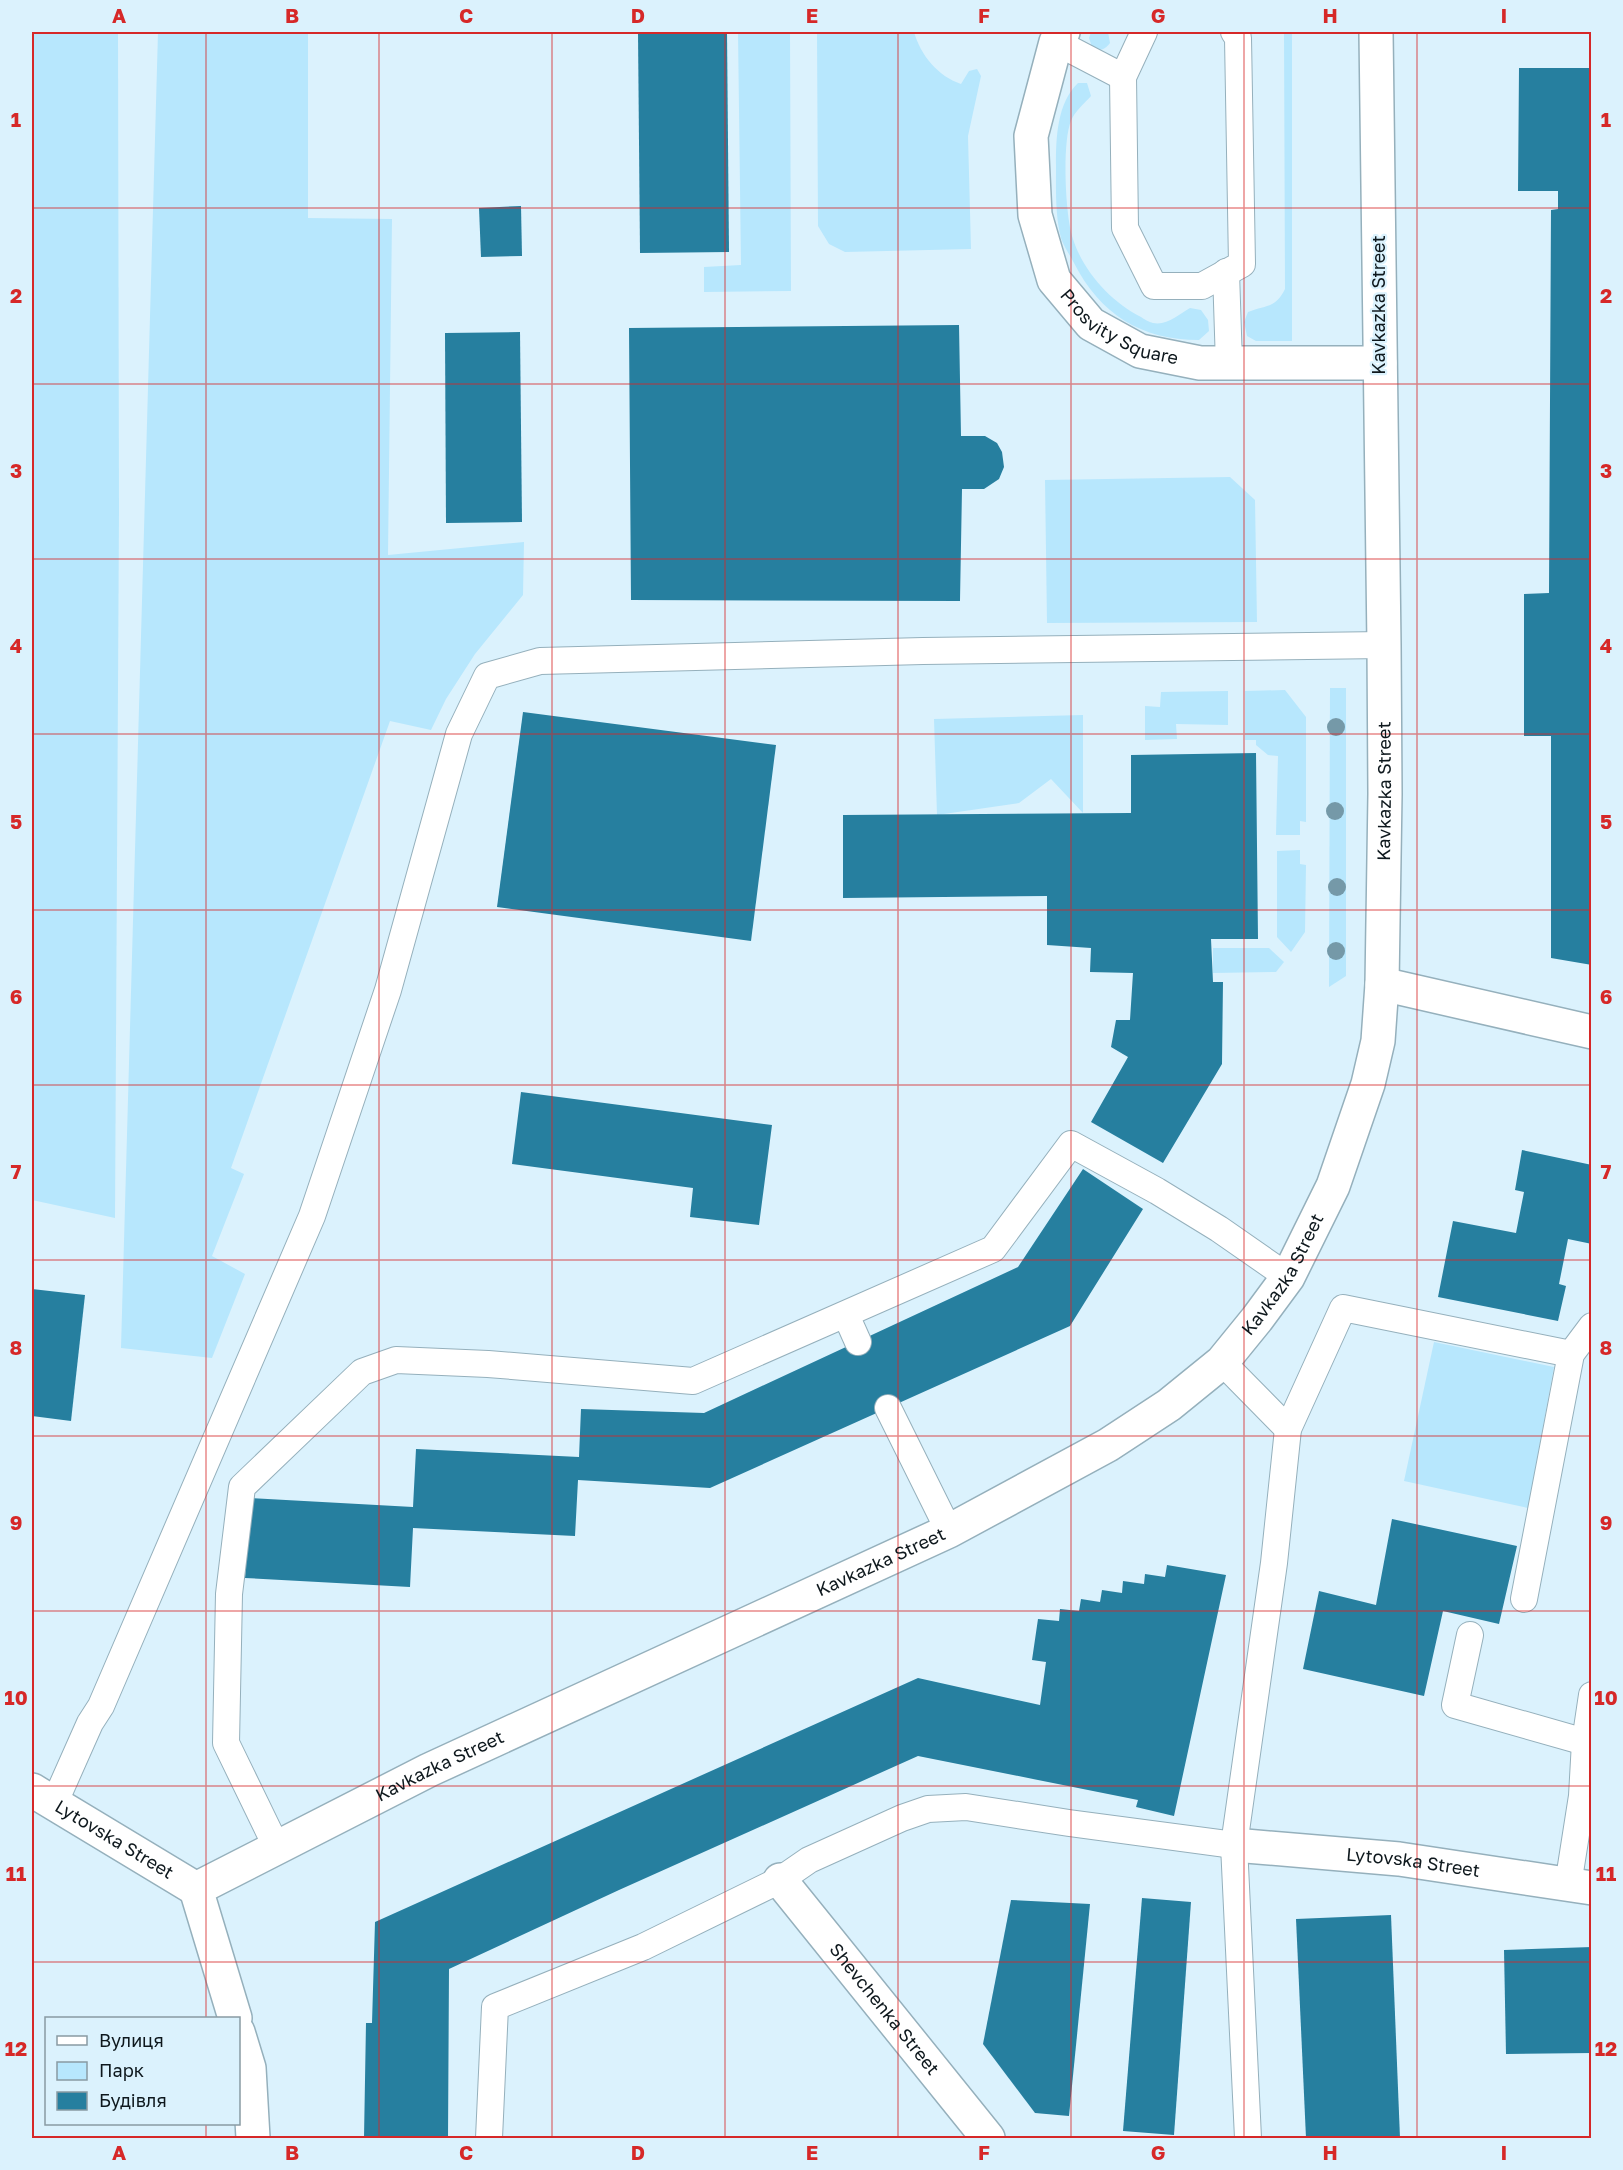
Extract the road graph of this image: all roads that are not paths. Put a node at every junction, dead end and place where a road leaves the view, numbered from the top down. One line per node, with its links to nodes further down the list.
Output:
1 (1144, 32): 5 (lane)
2 (1234, 32): 6 (lane)
3 (1376, 32): 7 (street, Kavkazka Street)
4 (1059, 37): 5 (lane); 8 (street, Prosvity Square)
5 (1123, 77): 6 (lane)
6 (1226, 272): 8 (lane)
7 (1380, 363): 8 (street, Prosvity Square); 9 (street, Kavkazka Street)
8 (1229, 364)
9 (1384, 645): 10 (street, Kavkazka Street); 25 (lane)
10 (1382, 984): 11 (street); 12 (street, Kavkazka Street)
11 (1592, 1032)
12 (1288, 1277): 13 (lane); 17 (street, Kavkazka Street)
13 (846, 1315): 15 (lane); 27 (lane)
14 (1592, 1326): 16 (lane)
15 (858, 1342)
16 (1570, 1354): 19 (lane); 21 (lane)
17 (1222, 1362): 19 (lane); 20 (street, Kavkazka Street)
18 (888, 1408): 20 (lane)
19 (1288, 1429): 26 (lane)
20 (949, 1531): 27 (street, Kavkazka Street)
21 (1524, 1599)
22 (1470, 1635): 24 (lane)
23 (1592, 1695): 24 (lane)
24 (1584, 1742): 29 (lane)
25 (43, 1797): 30 (street, Lytovska Street)
26 (1234, 1845): 28 (lane); 29 (street, Lytovska Street); 36 (lane)
27 (277, 1848): 30 (street, Kavkazka Street)
28 (780, 1880): 34 (lane); 35 (street, Shevchenka Street)
29 (1580, 1886)
30 (196, 1889): 31 (street)
31 (234, 2017)
32 (240, 2039): 33 (street)
33 (253, 2139)
34 (489, 2139)
35 (988, 2139)
36 (1248, 2139)

